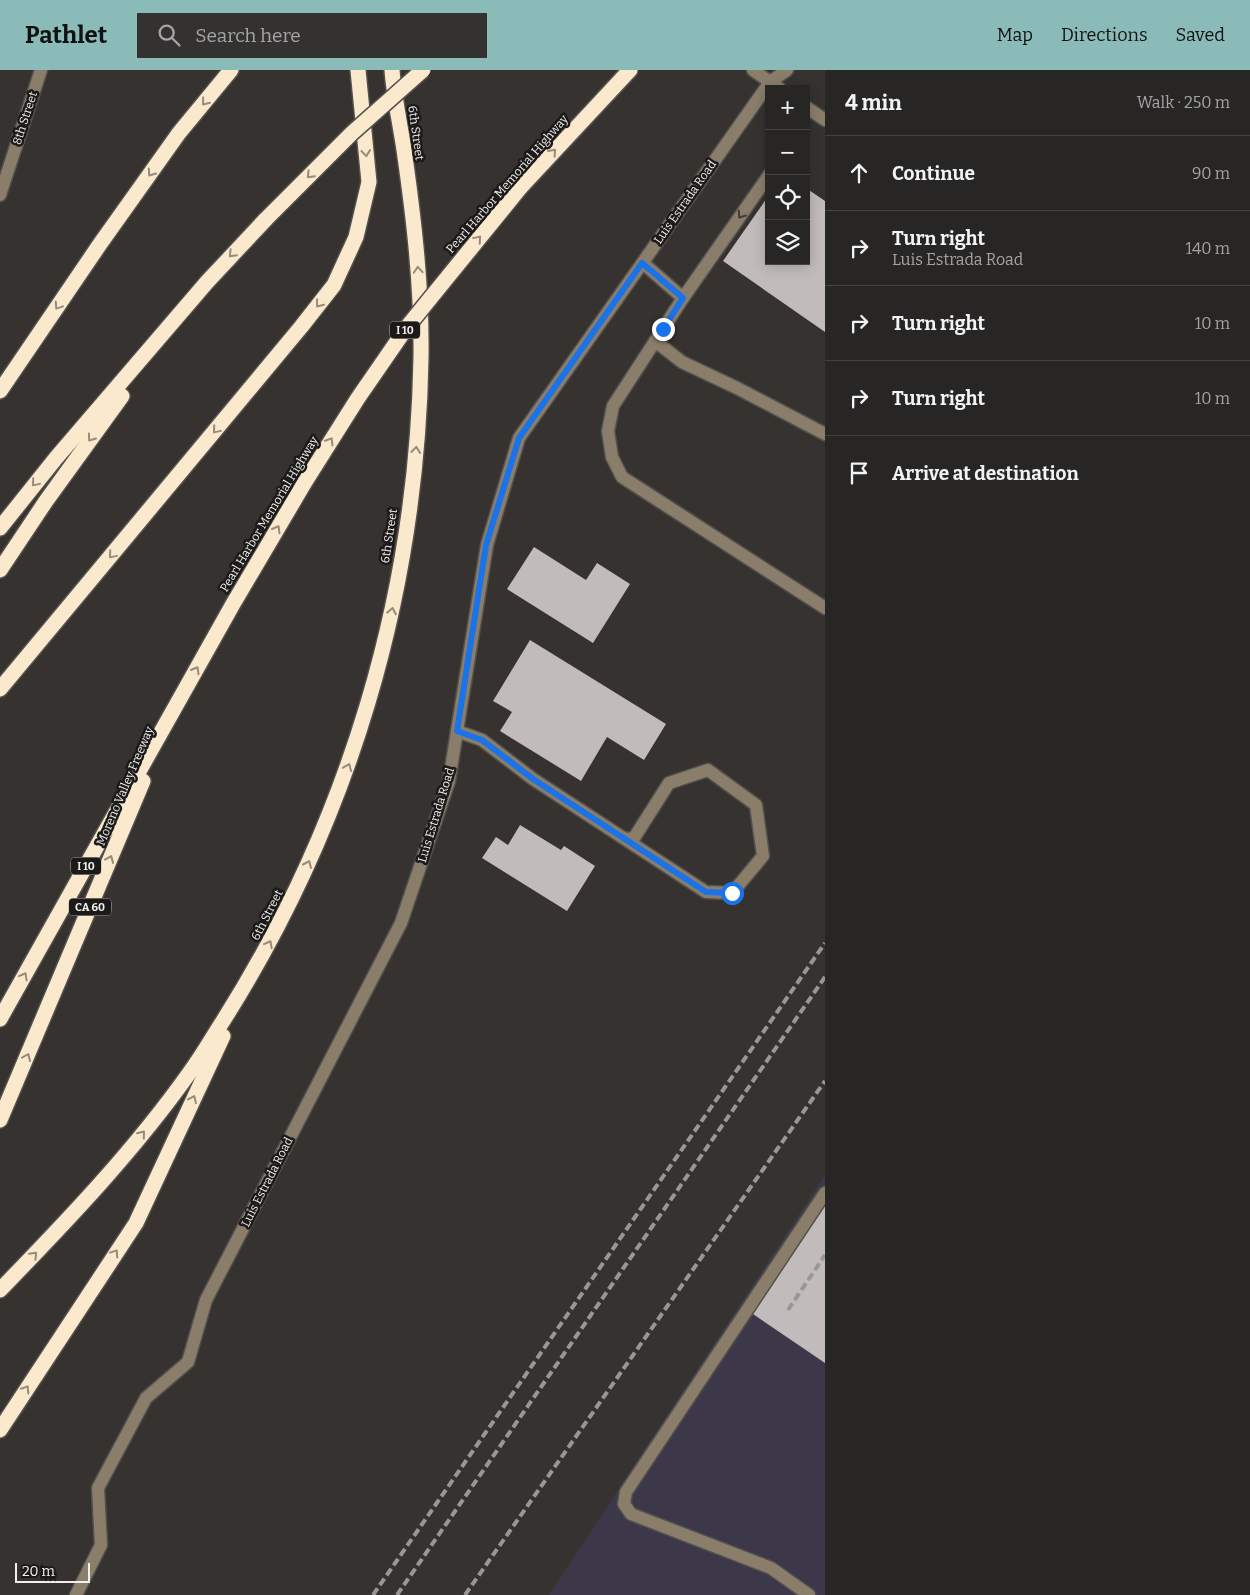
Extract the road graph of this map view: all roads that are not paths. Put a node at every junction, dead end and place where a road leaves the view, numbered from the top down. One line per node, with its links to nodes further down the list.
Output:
1 (41, 70): 17 (street, 8th Street)
2 (231, 70): 22 (highway, one-way to 22)
3 (358, 70): 27 (highway, one-way to 27)
4 (382, 70): 15 (highway)
5 (392, 70): 15 (highway, 6th Street)
6 (423, 70): 20 (highway, one-way to 20, bridge)
7 (753, 70): 10 (street)
8 (787, 70): 11 (street, Luis Estrada Road)
9 (630, 71): 28 (highway, Pearl Harbor Memorial Highway / I 10, one-way to 9, bridge)
10 (774, 85)
11 (776, 85)
12 (765, 99): 18 (street, Luis Estrada Road)
13 (810, 113): 14 (street)
14 (825, 120)
15 (404, 152): 31 (highway, 6th Street, one-way to 15)
16 (765, 181): 19 (street, one-way to 19)
17 (0, 195)
18 (642, 263): 19 (street); 29 (street, Luis Estrada Road)
19 (683, 298): 21 (street)
20 (193, 300): 24 (highway, one-way to 24); 25 (highway, one-way to 25)
21 (655, 341): 23 (street); 26 (street)
22 (0, 391)
23 (825, 434)
24 (0, 528)
25 (0, 570)
26 (825, 608)
27 (0, 688)
28 (172, 712): 32 (highway, Pearl Harbor Memorial Highway / I 10, one-way to 28); 33 (highway, Moreno Valley Freeway / CA 60, one-way to 28)
29 (457, 731): 30 (street); 37 (street, Luis Estrada Road)
30 (625, 839): 30 (street)
31 (249, 980): 35 (highway, one-way to 31); 36 (highway, one-way to 31)
32 (0, 1019)
33 (0, 1120)
34 (825, 1193): 38 (street)
35 (0, 1290)
36 (0, 1430)
37 (76, 1595)
38 (809, 1595)

